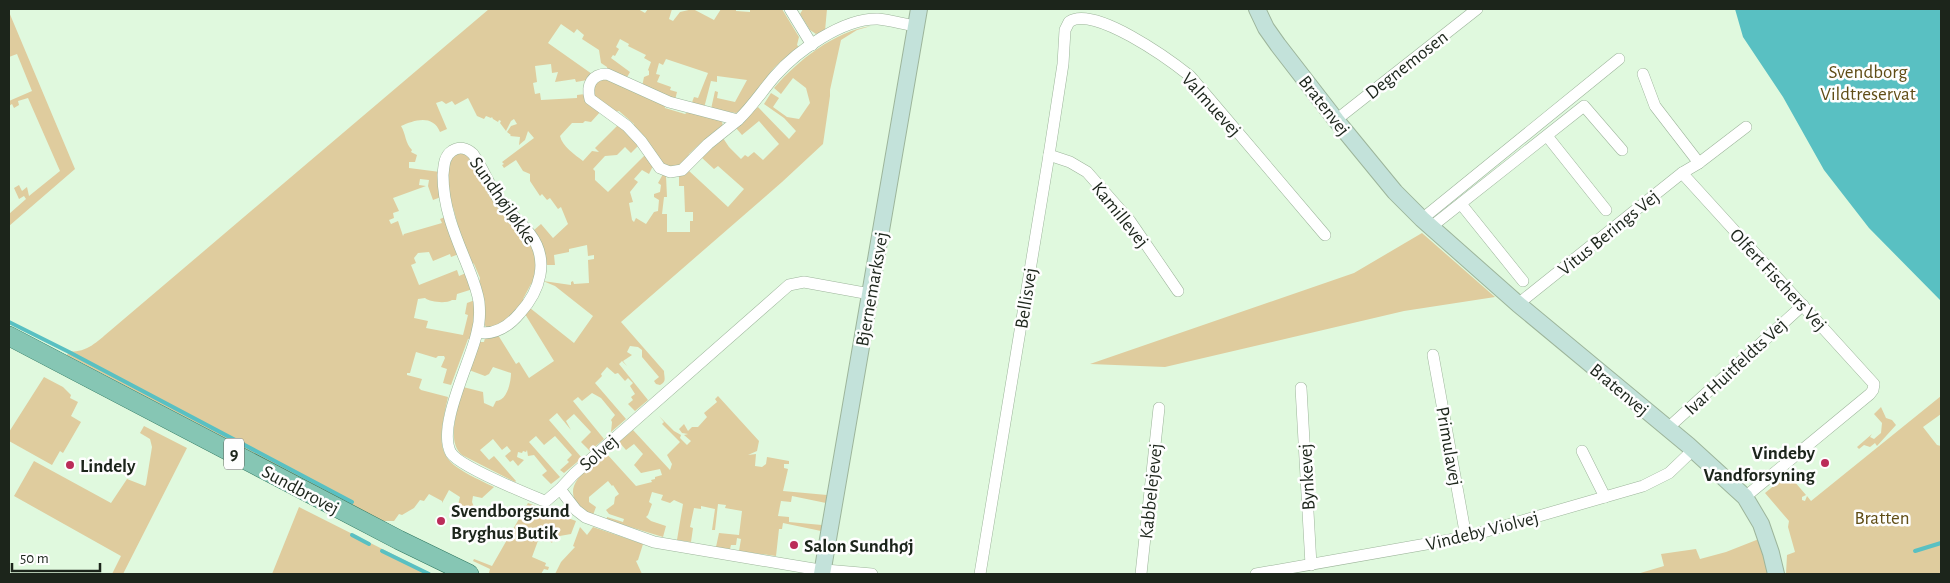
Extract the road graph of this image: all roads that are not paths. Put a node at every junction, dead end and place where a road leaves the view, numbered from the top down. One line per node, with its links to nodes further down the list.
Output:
1 (790, 9): 7 (street)
2 (919, 9): 6 (street, Bjernemarksvej)
3 (1256, 9): 11 (street, Bratenvej)
4 (1477, 9): 11 (street, Degnemosen)
5 (1069, 22): 15 (street, Bellisvej); 21 (street, Valmuevej)
6 (916, 26): 7 (street); 24 (street, Bjernemarksvej)
7 (812, 45): 10 (street)
8 (1619, 60): 20 (street)
9 (1644, 74): 16 (street)
10 (738, 120): 10 (street)
11 (1336, 120): 20 (street, Bratenvej)
12 (1746, 127): 16 (street, Vitus Berings Vej)
13 (1547, 136): 14 (street); 18 (street); 19 (street)
14 (1622, 150)
15 (1049, 155): 23 (street, Kamillevej); 43 (street, Bellisvej)
16 (1699, 163): 17 (street, Vitus Berings Vej)
17 (1682, 174): 25 (street, Vitus Berings Vej); 26 (street, Olfert Fischers Vej)
18 (1461, 204): 20 (street); 22 (street)
19 (1606, 210)
20 (1426, 223): 25 (street, Bratenvej)
21 (1325, 235)
22 (1523, 281)
23 (1178, 291)
24 (870, 294): 35 (street, Solvej); 41 (street, Bjernemarksvej)
25 (1518, 304): 32 (street, Bratenvej)
26 (1803, 305): 32 (street, Ivar Huitfeldts Vej); 36 (street, Olfert Fischers Vej)
27 (478, 332): 27 (street, Sundhøjløkke); 35 (street, Sundhøjløkke)
28 (9, 336): 40 (main road, Sundbrovej / 9)
29 (1434, 355): 38 (street, Primulavej)
30 (1301, 388): 39 (street, Bynkevej)
31 (1159, 408): 44 (street, Kabbelejevej)
32 (1668, 428): 33 (street, Bratenvej)
33 (1693, 450): 36 (street, Bratenvej); 37 (street, Vindeby Violvej)
34 (1582, 451): 37 (street)
35 (560, 489): 41 (street)
36 (1745, 496): 46 (street, Bratenvej)
37 (1605, 497): 38 (street, Vindeby Violvej)
38 (1466, 537): 39 (street, Vindeby Violvej)
39 (1310, 566): 45 (street, Vindeby Violvej)
40 (468, 573)
41 (823, 573): 42 (street)
42 (872, 574)
43 (980, 574)
44 (1141, 574)
45 (1256, 574)
46 (1776, 574)

